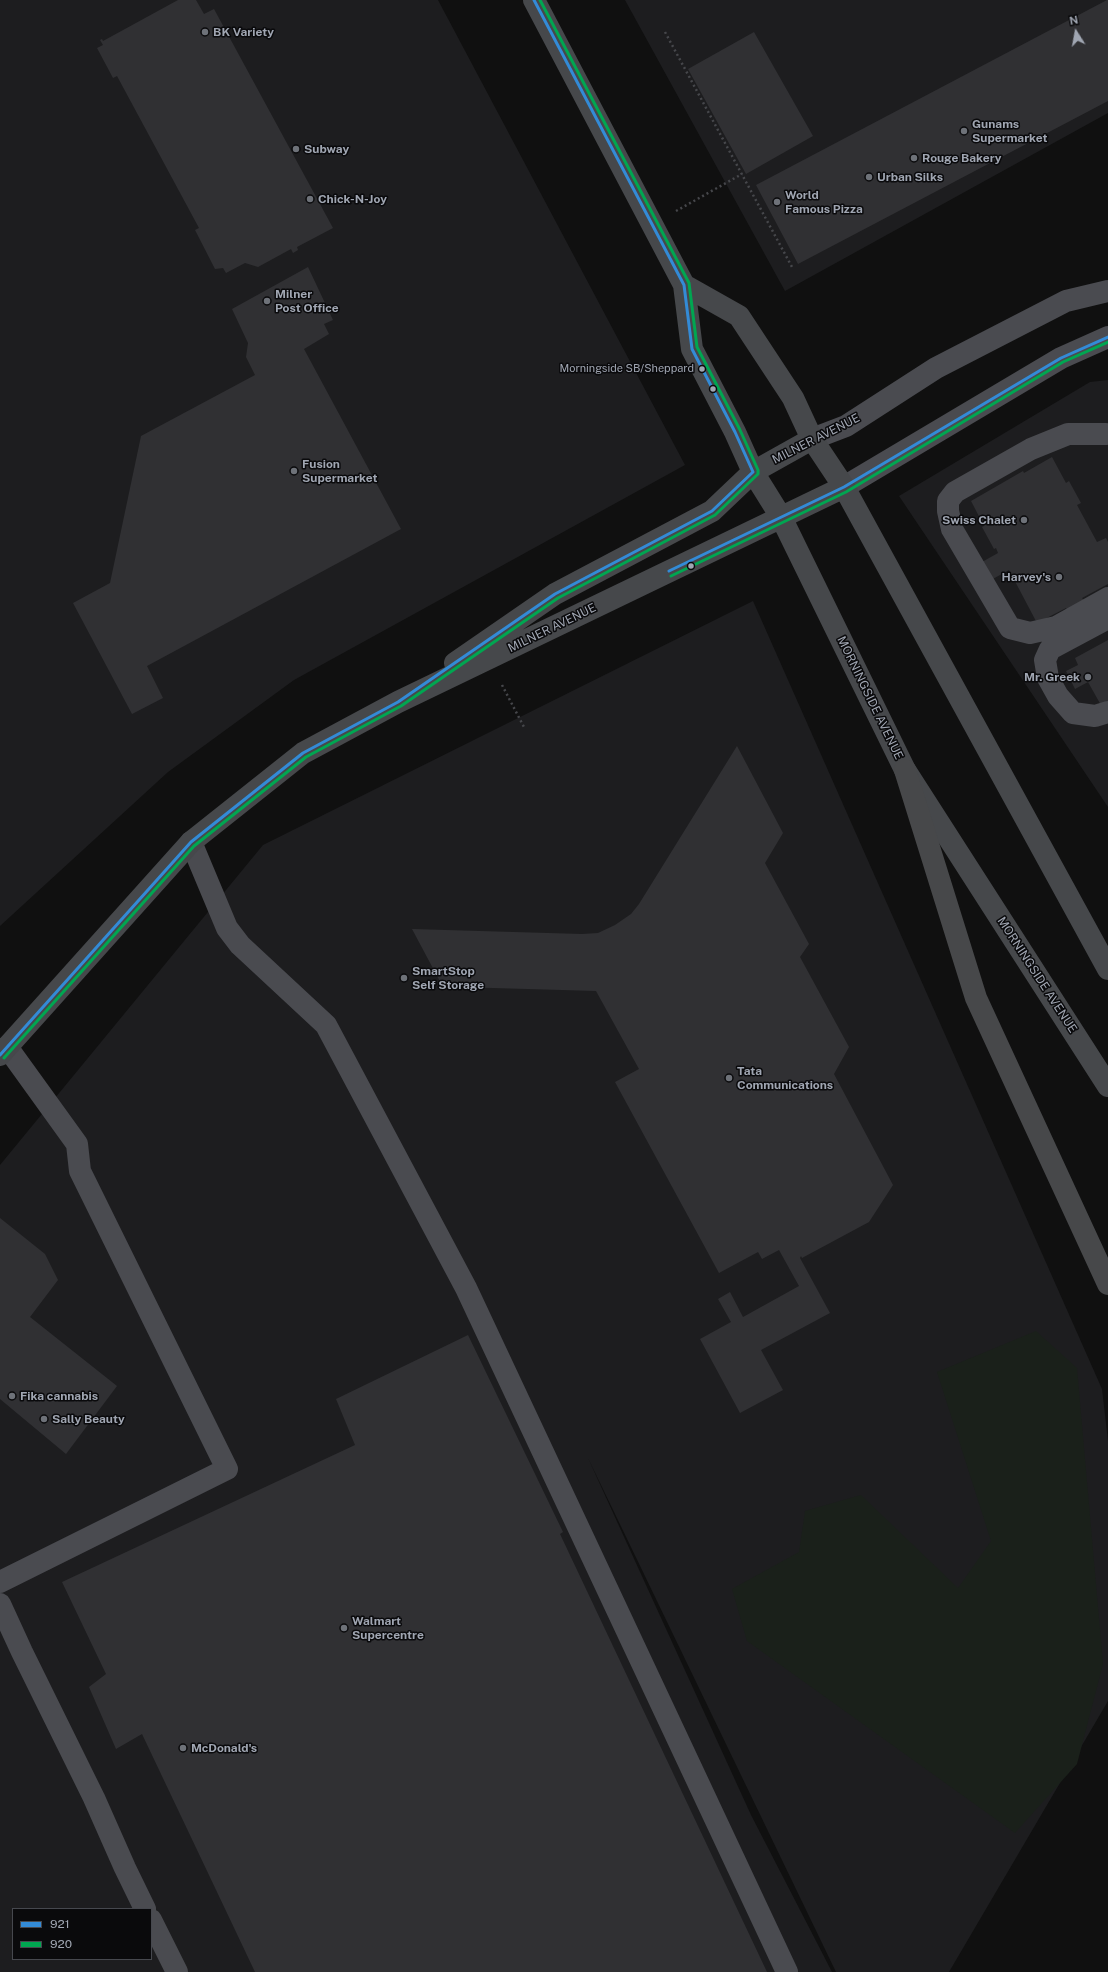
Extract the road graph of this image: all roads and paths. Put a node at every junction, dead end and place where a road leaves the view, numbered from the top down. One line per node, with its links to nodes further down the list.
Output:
1 (534, 0): 4 (main road, MORNINGSIDE AVENUE)
2 (666, 32): 3 (path)
3 (742, 174): 4 (path); 5 (path)
4 (652, 225): 6 (main road, MORNINGSIDE AVENUE)
5 (792, 267)
6 (684, 285): 10 (main road); 11 (main road, MORNINGSIDE AVENUE)
7 (1108, 291): 10 (street, MILNER AVENUE)
8 (1108, 337): 12 (street, MILNER AVENUE)
9 (1107, 435): 14 (street)
10 (812, 439): 11 (main road, MILNER AVENUE); 12 (main road)
11 (753, 472): 13 (main road, MORNINGSIDE AVENUE); 17 (main road, MILNER AVENUE)
12 (844, 487): 13 (main road, MILNER AVENUE); 22 (main road)
13 (781, 517): 17 (main road, MILNER AVENUE); 20 (main road, MORNINGSIDE AVENUE)
14 (1108, 598)
15 (1108, 618): 18 (street)
16 (502, 685): 19 (path)
17 (398, 702): 21 (main road, MILNER AVENUE)
18 (1108, 712)
19 (525, 729)
20 (906, 770): 24 (main road, MORNINGSIDE AVENUE); 25 (highway)
21 (191, 842): 23 (main road, MILNER AVENUE); 31 (street)
22 (1108, 969)
23 (3, 1051): 26 (street)
24 (1108, 1086)
25 (1108, 1284)
26 (0, 1582)
27 (0, 1604): 28 (street)
28 (145, 1908)
29 (152, 1922): 30 (street)
30 (177, 1972)
31 (787, 1972)

